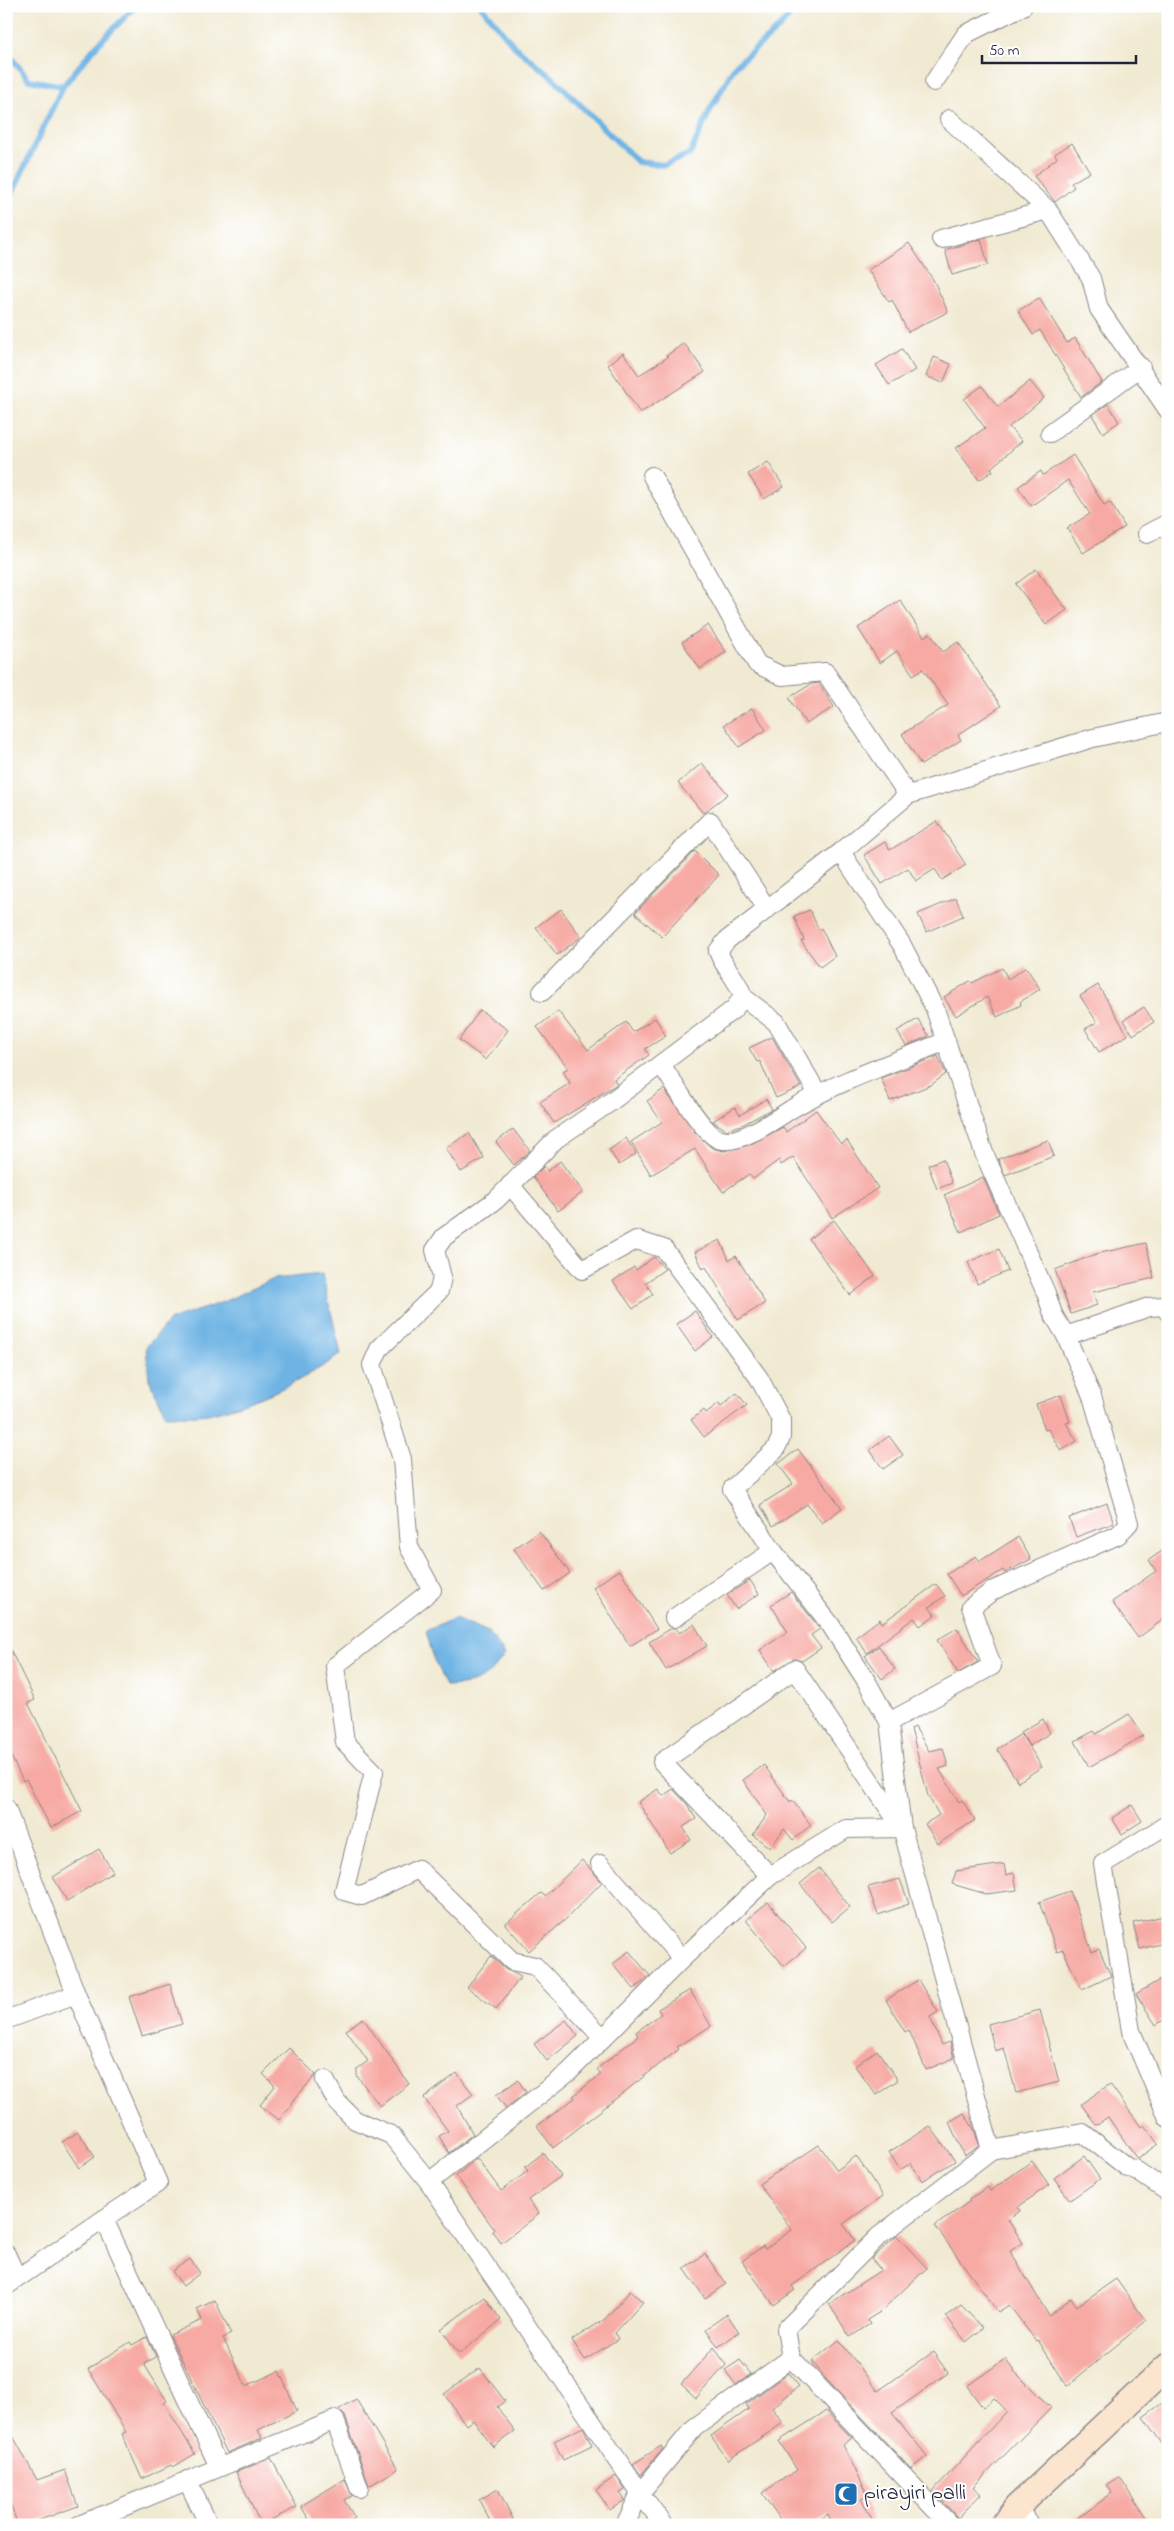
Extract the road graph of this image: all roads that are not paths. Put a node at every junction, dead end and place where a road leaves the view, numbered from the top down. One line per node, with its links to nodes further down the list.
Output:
1 (1023, 6): 2 (street)
2 (934, 82)
3 (949, 118): 4 (street)
4 (1048, 210): 5 (street); 6 (street)
5 (941, 239)
6 (1141, 367): 7 (street); 8 (street)
7 (1168, 410)
8 (1050, 433)
9 (652, 476): 13 (street)
10 (1168, 523): 11 (street)
11 (1147, 534)
12 (1168, 722): 13 (street)
13 (908, 795): 14 (street)
14 (841, 852): 15 (street); 18 (street)
15 (767, 909): 16 (street); 17 (street)
16 (542, 992)
17 (743, 996): 19 (street); 20 (street)
18 (946, 1042): 20 (street); 23 (street)
19 (661, 1064): 20 (street); 21 (street)
20 (818, 1094)
21 (510, 1185): 24 (street); 35 (street)
22 (1168, 1312): 23 (street)
23 (1066, 1336): 26 (street)
24 (773, 1551): 25 (street); 26 (street)
25 (674, 1618)
26 (889, 1722): 29 (street)
27 (6, 1808): 33 (street)
28 (1168, 1824): 37 (street)
29 (902, 1828): 31 (street); 31 (street); 38 (street)
30 (600, 1864): 32 (street)
31 (770, 1876): 32 (street)
32 (682, 1959): 35 (street)
33 (76, 1994): 34 (street); 41 (street)
34 (6, 2020)
35 (603, 2038): 39 (street)
36 (325, 2080): 39 (street)
37 (1168, 2118)
38 (991, 2150): 40 (street); 44 (street)
39 (429, 2182): 49 (street)
40 (1168, 2192)
41 (104, 2219): 43 (street); 46 (street)
42 (6, 2254): 43 (street)
43 (12, 2282)
44 (791, 2358): 49 (street); 55 (street)
45 (1168, 2366): 50 (main road)
46 (219, 2467): 47 (street); 48 (street)
47 (187, 2480): 51 (street); 52 (street)
48 (359, 2488)
49 (640, 2493): 53 (street); 54 (street)
50 (1017, 2519)
51 (79, 2525)
52 (209, 2525)
53 (625, 2525)
54 (664, 2525)
55 (950, 2525)

